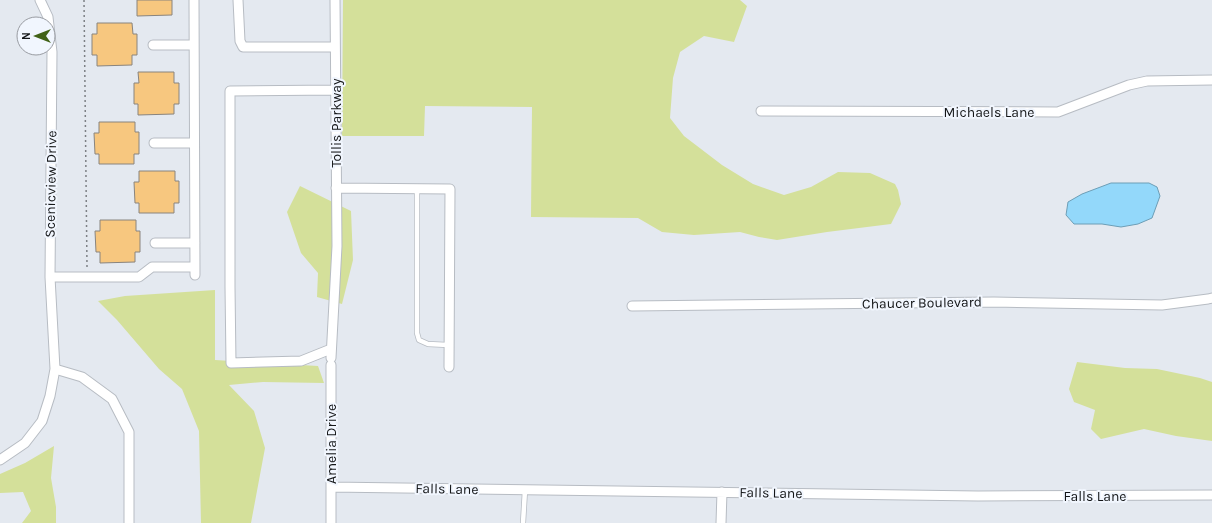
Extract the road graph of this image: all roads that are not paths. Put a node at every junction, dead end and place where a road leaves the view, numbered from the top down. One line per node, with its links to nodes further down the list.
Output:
1 (40, 0): 18 (street, Scenicview Drive)
2 (194, 0): 6 (street)
3 (238, 0): 7 (street)
4 (335, 0): 7 (street, Tollis Parkway)
5 (153, 45): 6 (street)
6 (194, 45): 12 (street)
7 (335, 47): 9 (street, Tollis Parkway)
8 (1212, 80): 10 (street, Michaels Lane)
9 (336, 90): 13 (street, Tollis Parkway); 22 (street)
10 (761, 111)
11 (154, 143): 12 (street)
12 (194, 143): 15 (street)
13 (336, 188): 14 (street); 17 (street, Tollis Parkway)
14 (417, 188): 21 (lane); 21 (street)
15 (195, 242): 16 (street); 18 (street)
16 (155, 243)
17 (336, 246): 22 (street, Amelia Drive)
18 (50, 277): 24 (street, Scenicview Drive)
19 (1212, 298): 20 (street, Chaucer Boulevard)
20 (632, 306)
21 (448, 345): 23 (street)
22 (331, 357): 26 (street, Amelia Drive)
23 (449, 368)
24 (55, 369): 25 (street, Scenicview Drive); 30 (street)
25 (0, 460)
26 (331, 487): 27 (street, Falls Lane); 31 (street, Amelia Drive)
27 (524, 490): 28 (street, Falls Lane); 32 (lane)
28 (722, 492): 29 (street, Falls Lane); 33 (street)
29 (1212, 495)
30 (129, 523)
31 (330, 523)
32 (523, 523)
33 (721, 523)

